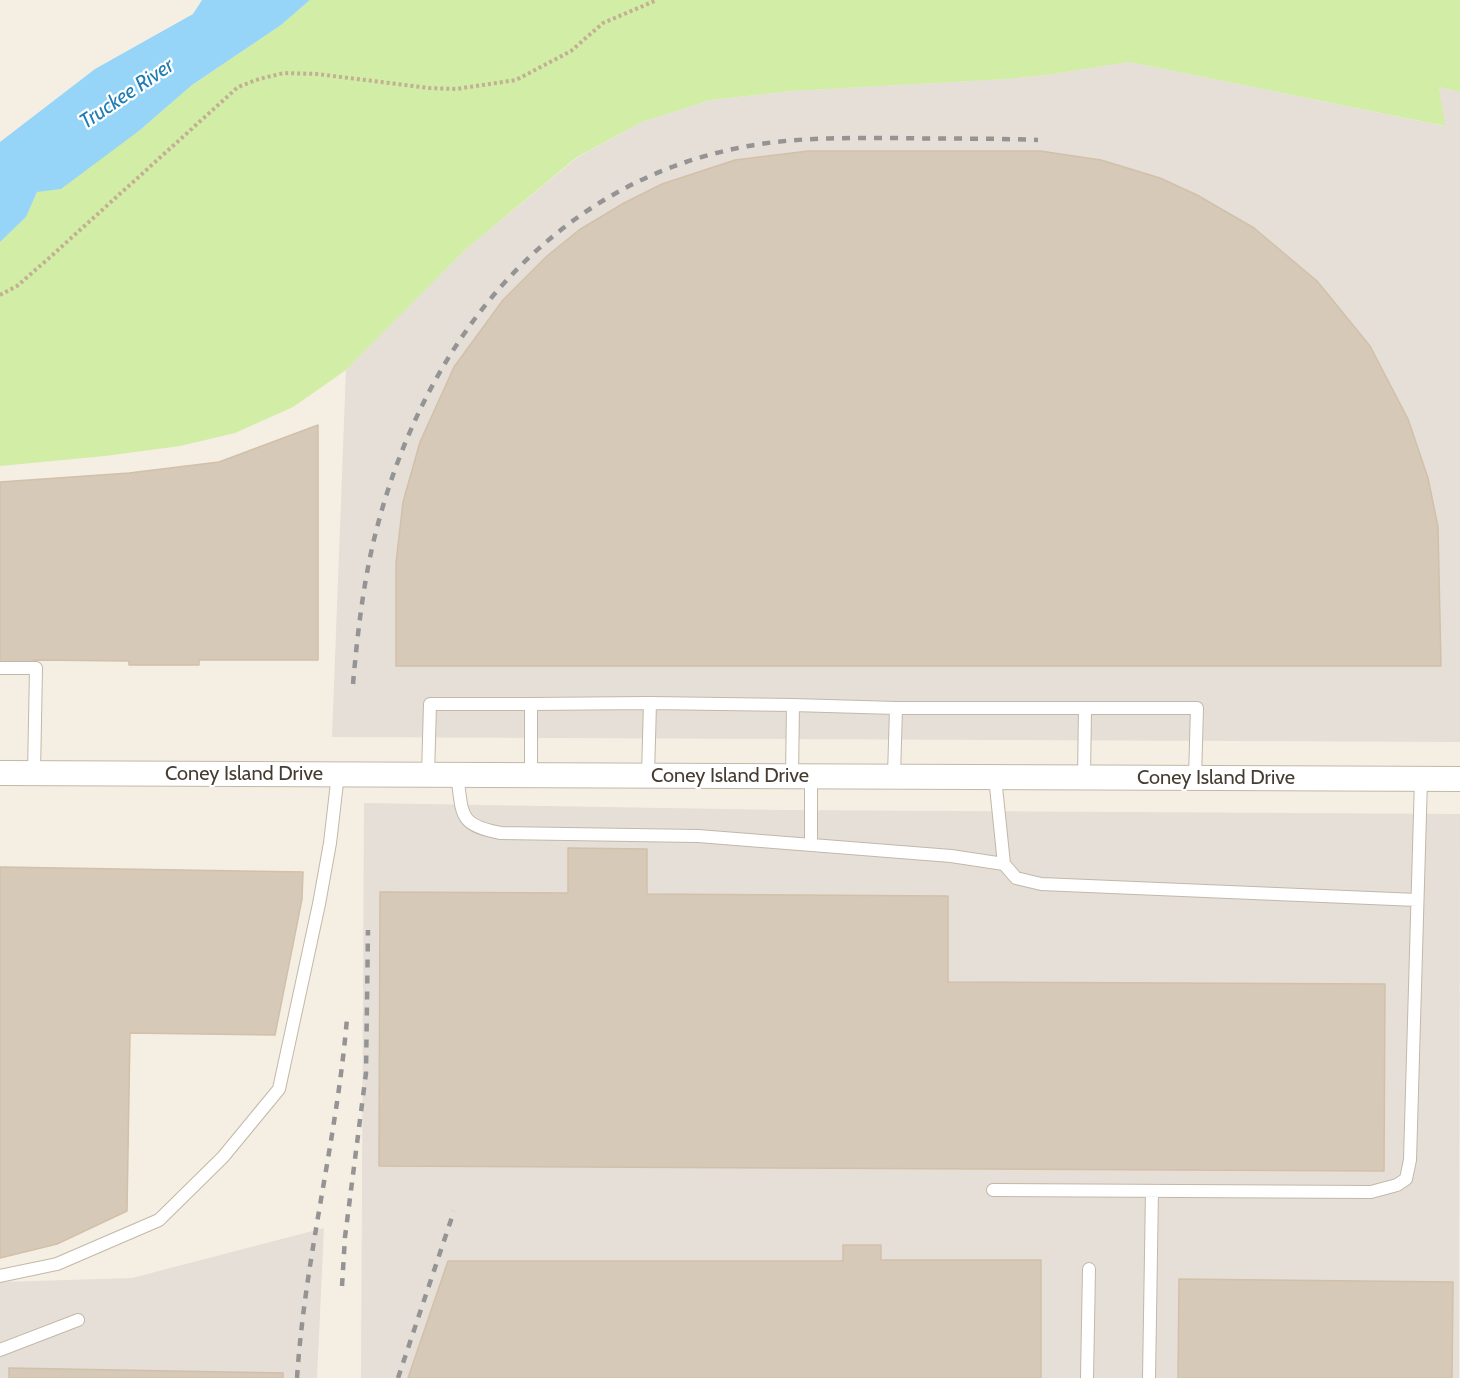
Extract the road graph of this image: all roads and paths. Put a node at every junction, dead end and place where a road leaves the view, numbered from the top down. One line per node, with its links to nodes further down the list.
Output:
1 (657, 0): 2 (path)
2 (0, 295)
3 (0, 668): 10 (lane)
4 (650, 703): 5 (lane); 6 (lane); 15 (lane)
5 (531, 704): 12 (lane); 14 (lane)
6 (793, 705): 7 (lane); 16 (lane)
7 (896, 708): 8 (lane); 17 (lane)
8 (1085, 708): 19 (lane); 20 (lane)
9 (0, 772): 10 (street, Coney Island Drive)
10 (34, 773): 11 (street, Coney Island Drive)
11 (338, 774): 12 (street, Coney Island Drive); 29 (lane)
12 (428, 775): 13 (street, Coney Island Drive)
13 (457, 775): 14 (street, Coney Island Drive); 23 (lane)
14 (531, 775): 15 (street, Coney Island Drive)
15 (648, 775): 16 (street, Coney Island Drive)
16 (801, 776): 17 (street, Coney Island Drive); 23 (lane)
17 (894, 776): 18 (street, Coney Island Drive)
18 (995, 777): 19 (street, Coney Island Drive); 24 (lane)
19 (1084, 777): 20 (street, Coney Island Drive)
20 (1195, 778): 21 (street, Coney Island Drive)
21 (1421, 779): 22 (street, Coney Island Drive); 25 (lane)
22 (1460, 779)
23 (812, 845): 24 (lane)
24 (1004, 864): 25 (lane)
25 (1417, 900): 27 (lane)
26 (993, 1190): 27 (lane)
27 (1152, 1191): 33 (lane)
28 (1089, 1269): 32 (lane)
29 (0, 1276)
30 (78, 1320): 31 (lane)
31 (0, 1350)
32 (1087, 1378)
33 (1149, 1378)

